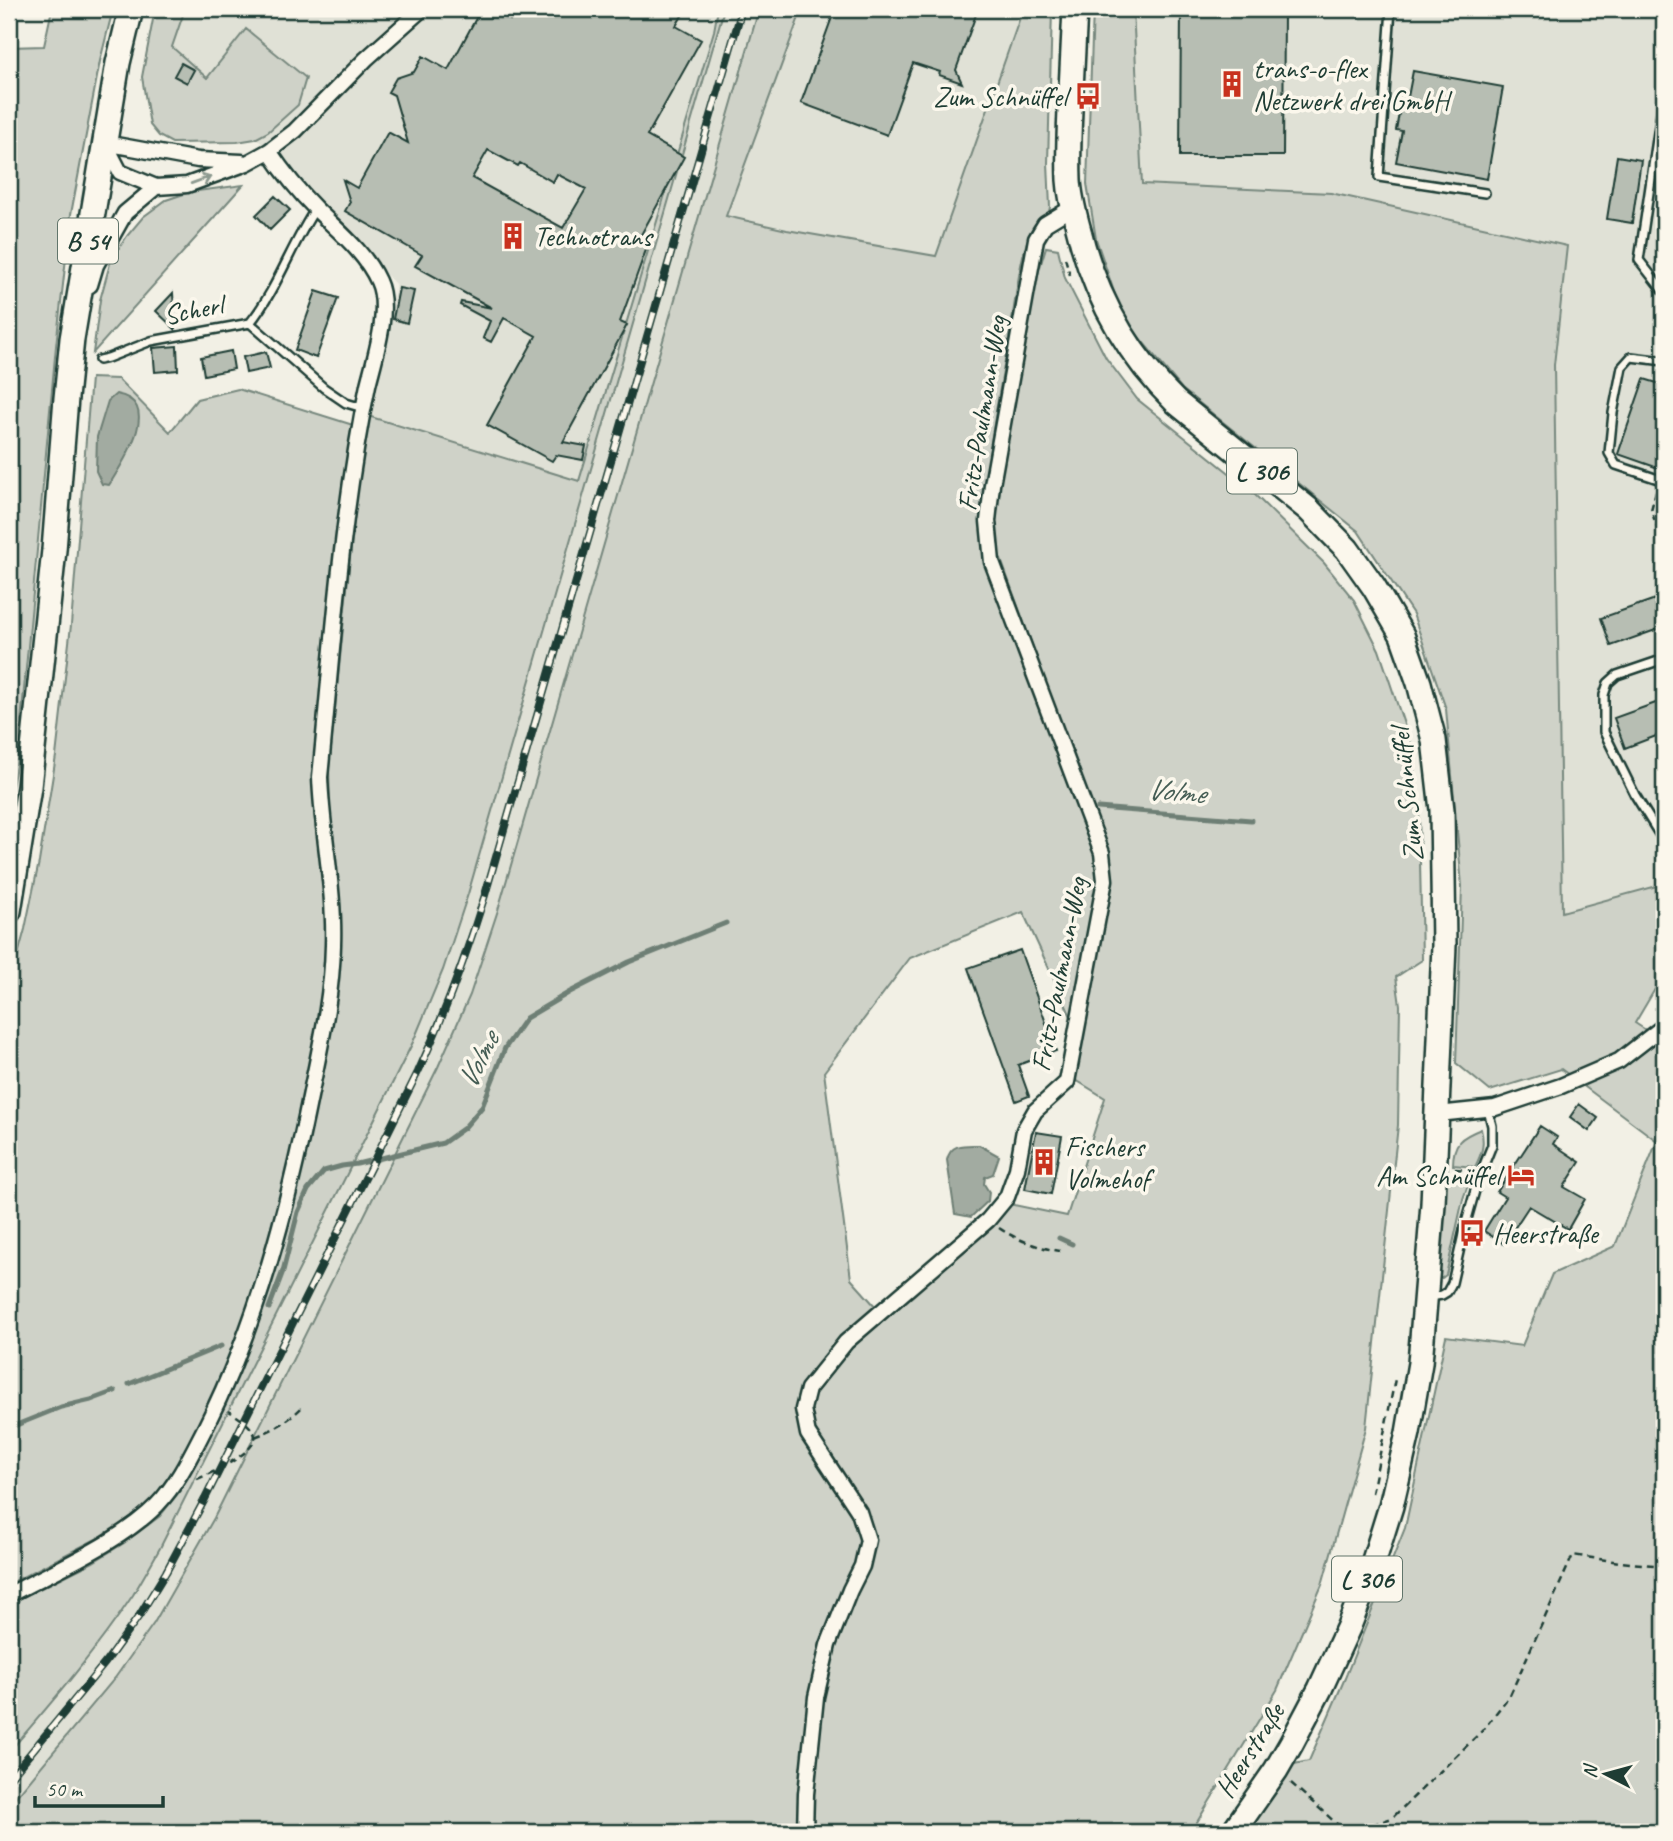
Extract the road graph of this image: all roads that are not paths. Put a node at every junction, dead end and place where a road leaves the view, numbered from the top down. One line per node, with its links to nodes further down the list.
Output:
1 (131, 9): 6 (main road, B 54)
2 (422, 9): 7 (street)
3 (1075, 9): 12 (main road, Zum Schnüffel / L 306)
4 (1391, 9): 10 (lane)
5 (1664, 93): 13 (lane)
6 (105, 143): 8 (street); 9 (street); 15 (main road, B 54)
7 (269, 151): 8 (street); 11 (street)
8 (247, 163): 9 (street, one-way to 8)
9 (156, 187): 15 (street)
10 (1485, 193)
11 (316, 208): 14 (lane, Scherl); 18 (street)
12 (1073, 208): 25 (main road, Zum Schnüffel / L 306); 28 (street, Fritz-Paulmann-Weg)
13 (1664, 292)
14 (250, 323): 16 (lane, Scherl); 18 (lane)
15 (72, 339): 22 (main road, B 54)
16 (99, 360)
17 (1664, 361): 19 (lane)
18 (363, 408): 27 (street)
19 (1661, 480)
20 (1664, 659): 21 (lane)
21 (1664, 842)
22 (9, 911)
23 (1664, 1026): 24 (street)
24 (1488, 1110): 25 (street); 26 (lane)
25 (1438, 1114): 26 (main road, Heerstraße / L 306)
26 (1426, 1297): 29 (main road, Heerstraße / L 306)
27 (9, 1595)
28 (805, 1832)
29 (1233, 1832)

